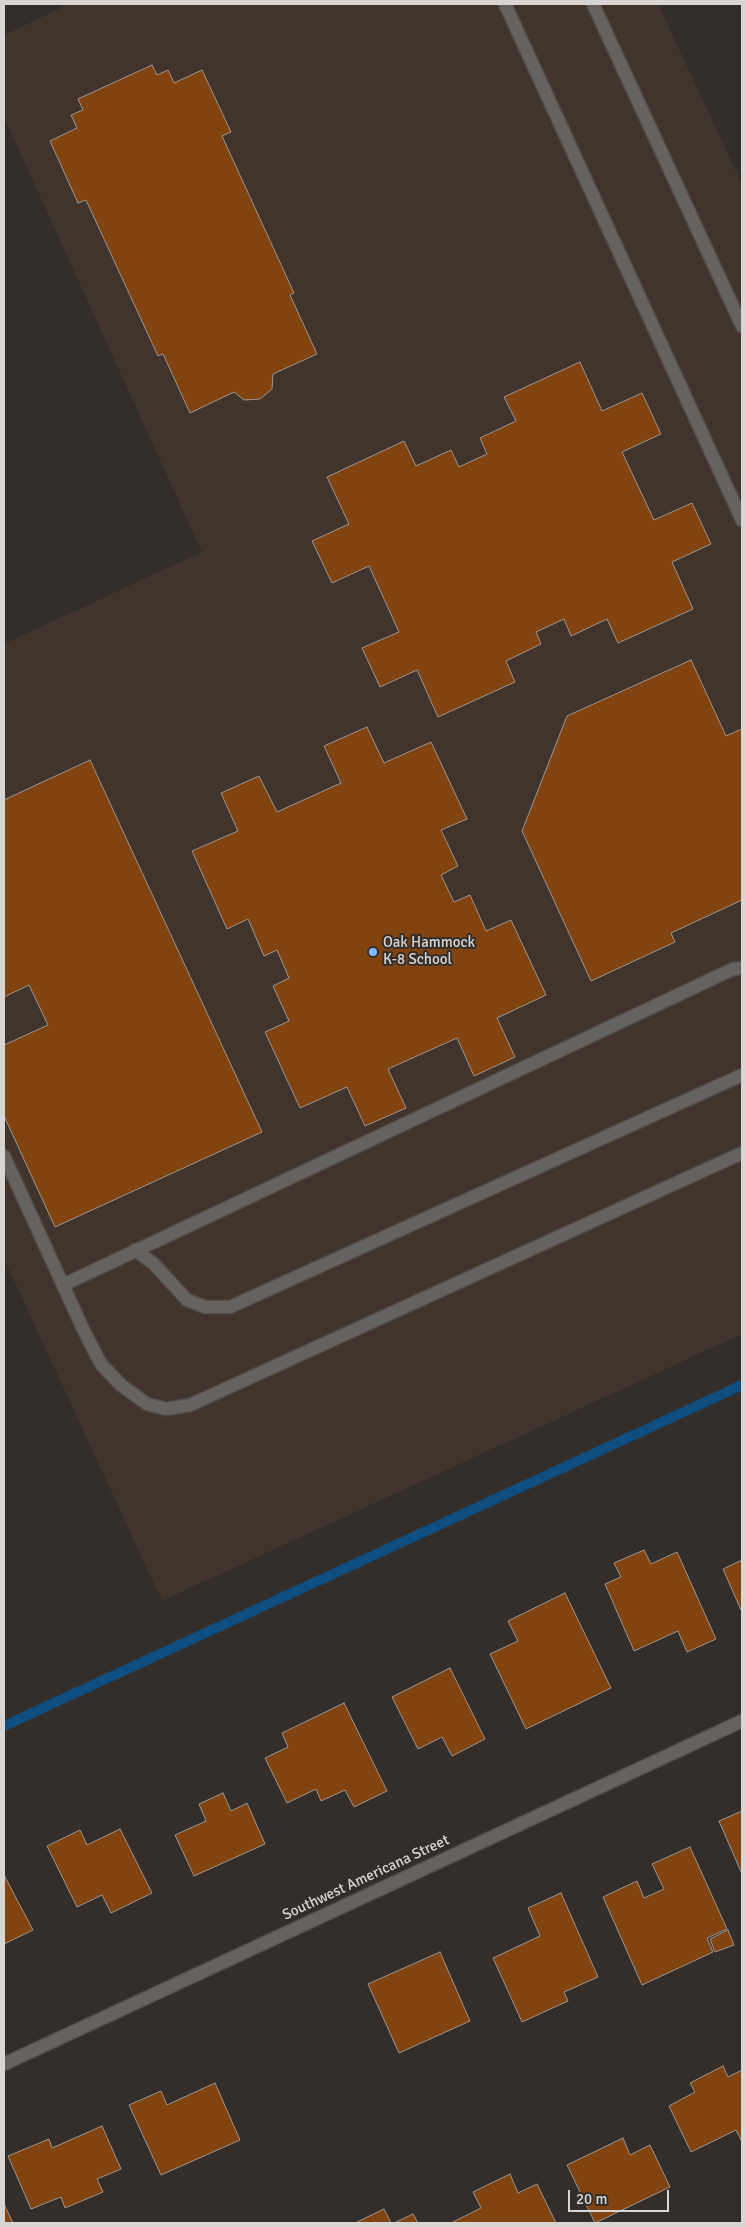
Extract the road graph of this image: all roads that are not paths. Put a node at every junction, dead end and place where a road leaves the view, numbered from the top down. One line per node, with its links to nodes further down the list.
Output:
1 (505, 4): 4 (street)
2 (592, 4): 3 (street)
3 (742, 326)
4 (742, 520)
5 (742, 968): 9 (street)
6 (742, 1076): 9 (street)
7 (742, 1153): 10 (street)
8 (4, 1156): 10 (street)
9 (135, 1250): 10 (street)
10 (63, 1285)
11 (742, 1721): 12 (street, Southwest Americana Street)
12 (4, 2064)

